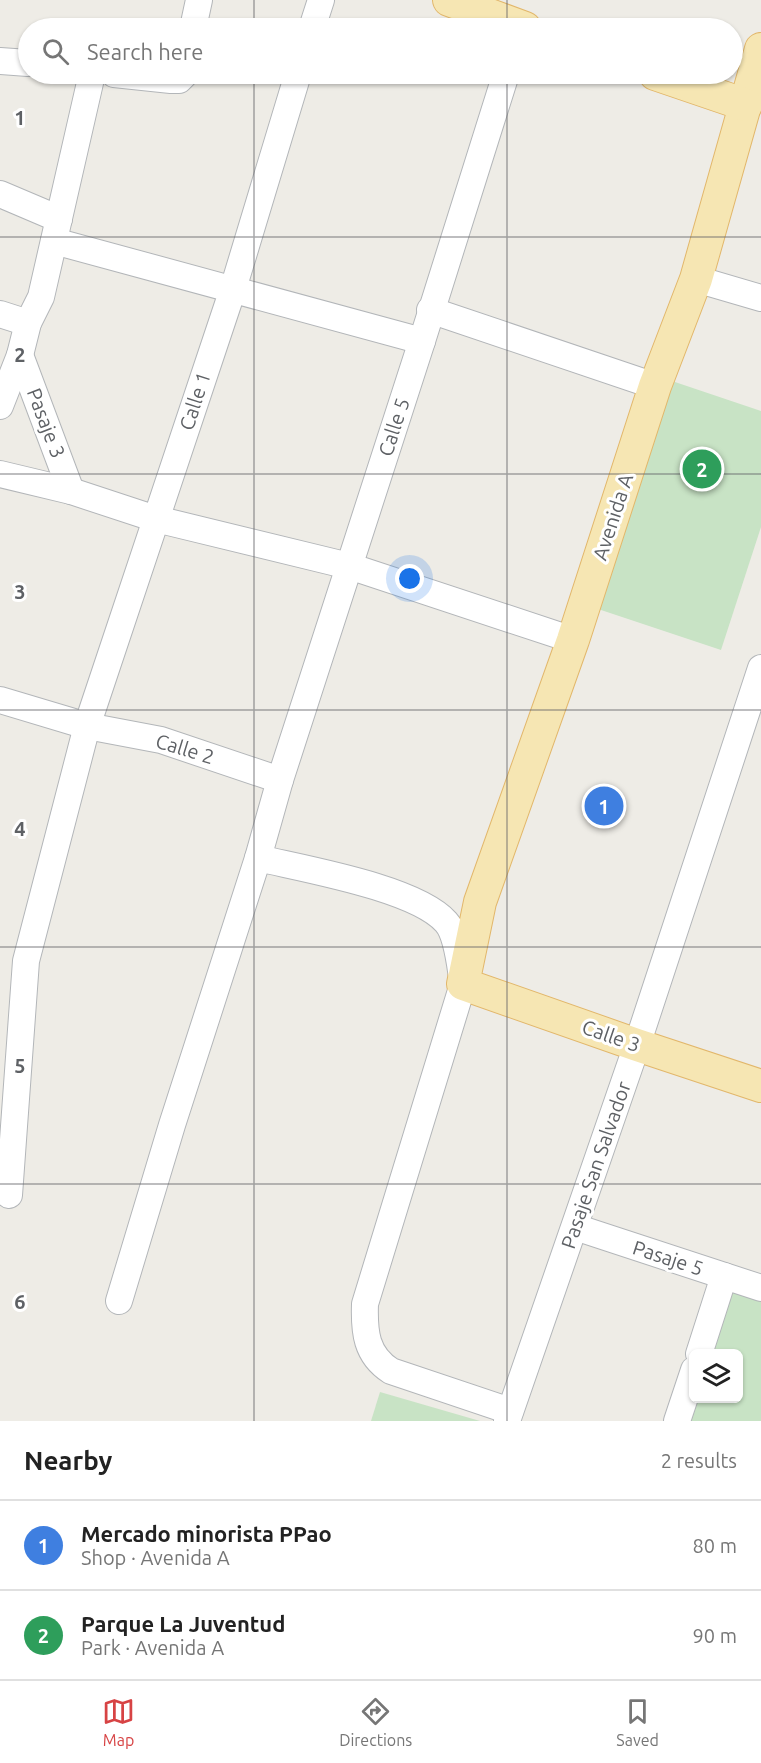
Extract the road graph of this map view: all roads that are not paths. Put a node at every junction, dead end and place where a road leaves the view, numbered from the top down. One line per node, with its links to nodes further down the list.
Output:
1 (199, 0): 4 (street)
2 (321, 0): 5 (street)
3 (449, 0): 6 (main road)
4 (195, 18)
5 (315, 18)
6 (496, 18)
7 (761, 49): 14 (main road, Avenida A)
8 (0, 61): 9 (street)
9 (18, 62)
10 (90, 84): 16 (street)
11 (295, 84): 18 (street, Calle 1)
12 (503, 84): 20 (street, Calle 5)
13 (684, 84): 14 (main road)
14 (746, 105): 17 (main road, Avenida A)
15 (0, 194): 16 (street)
16 (56, 230): 18 (street); 22 (street)
17 (696, 279): 19 (street); 25 (main road, Avenida A)
18 (233, 289): 23 (street); 29 (street, Calle 1)
19 (761, 298)
20 (430, 310): 23 (street, Calle 5); 25 (street)
21 (0, 314): 22 (street)
22 (28, 323): 24 (street)
23 (422, 341): 30 (street, Calle 5)
24 (20, 355): 26 (street); 28 (street, Pasaje 3)
25 (655, 386): 31 (main road, Avenida A)
26 (0, 406)
27 (0, 474): 28 (street)
28 (71, 491): 29 (street)
29 (156, 519): 30 (street); 35 (street, Calle 1)
30 (349, 566): 31 (street); 36 (street, Calle 5)
31 (573, 640): 38 (main road, Avenida A)
32 (761, 668): 34 (street, Pasaje San Salvador)
33 (0, 700): 35 (street, Calle 2)
34 (756, 700): 39 (street, Pasaje San Salvador)
35 (87, 726): 36 (street, Calle 2); 41 (street, Calle 1)
36 (280, 780): 37 (street, Calle 5)
37 (258, 858): 38 (street); 45 (street, Calle 5)
38 (463, 984): 39 (main road, Calle 3); 48 (street)
39 (637, 1045): 40 (main road, Calle 3); 42 (street, Pasaje San Salvador)
40 (761, 1086)
41 (9, 1196)
42 (575, 1227): 43 (street, Pasaje 5); 48 (street, Pasaje San Salvador)
43 (723, 1276): 44 (street, Pasaje 5); 46 (street)
44 (761, 1288)
45 (119, 1301)
46 (700, 1349)
47 (689, 1383): 49 (street)
48 (509, 1416)
49 (677, 1421)

